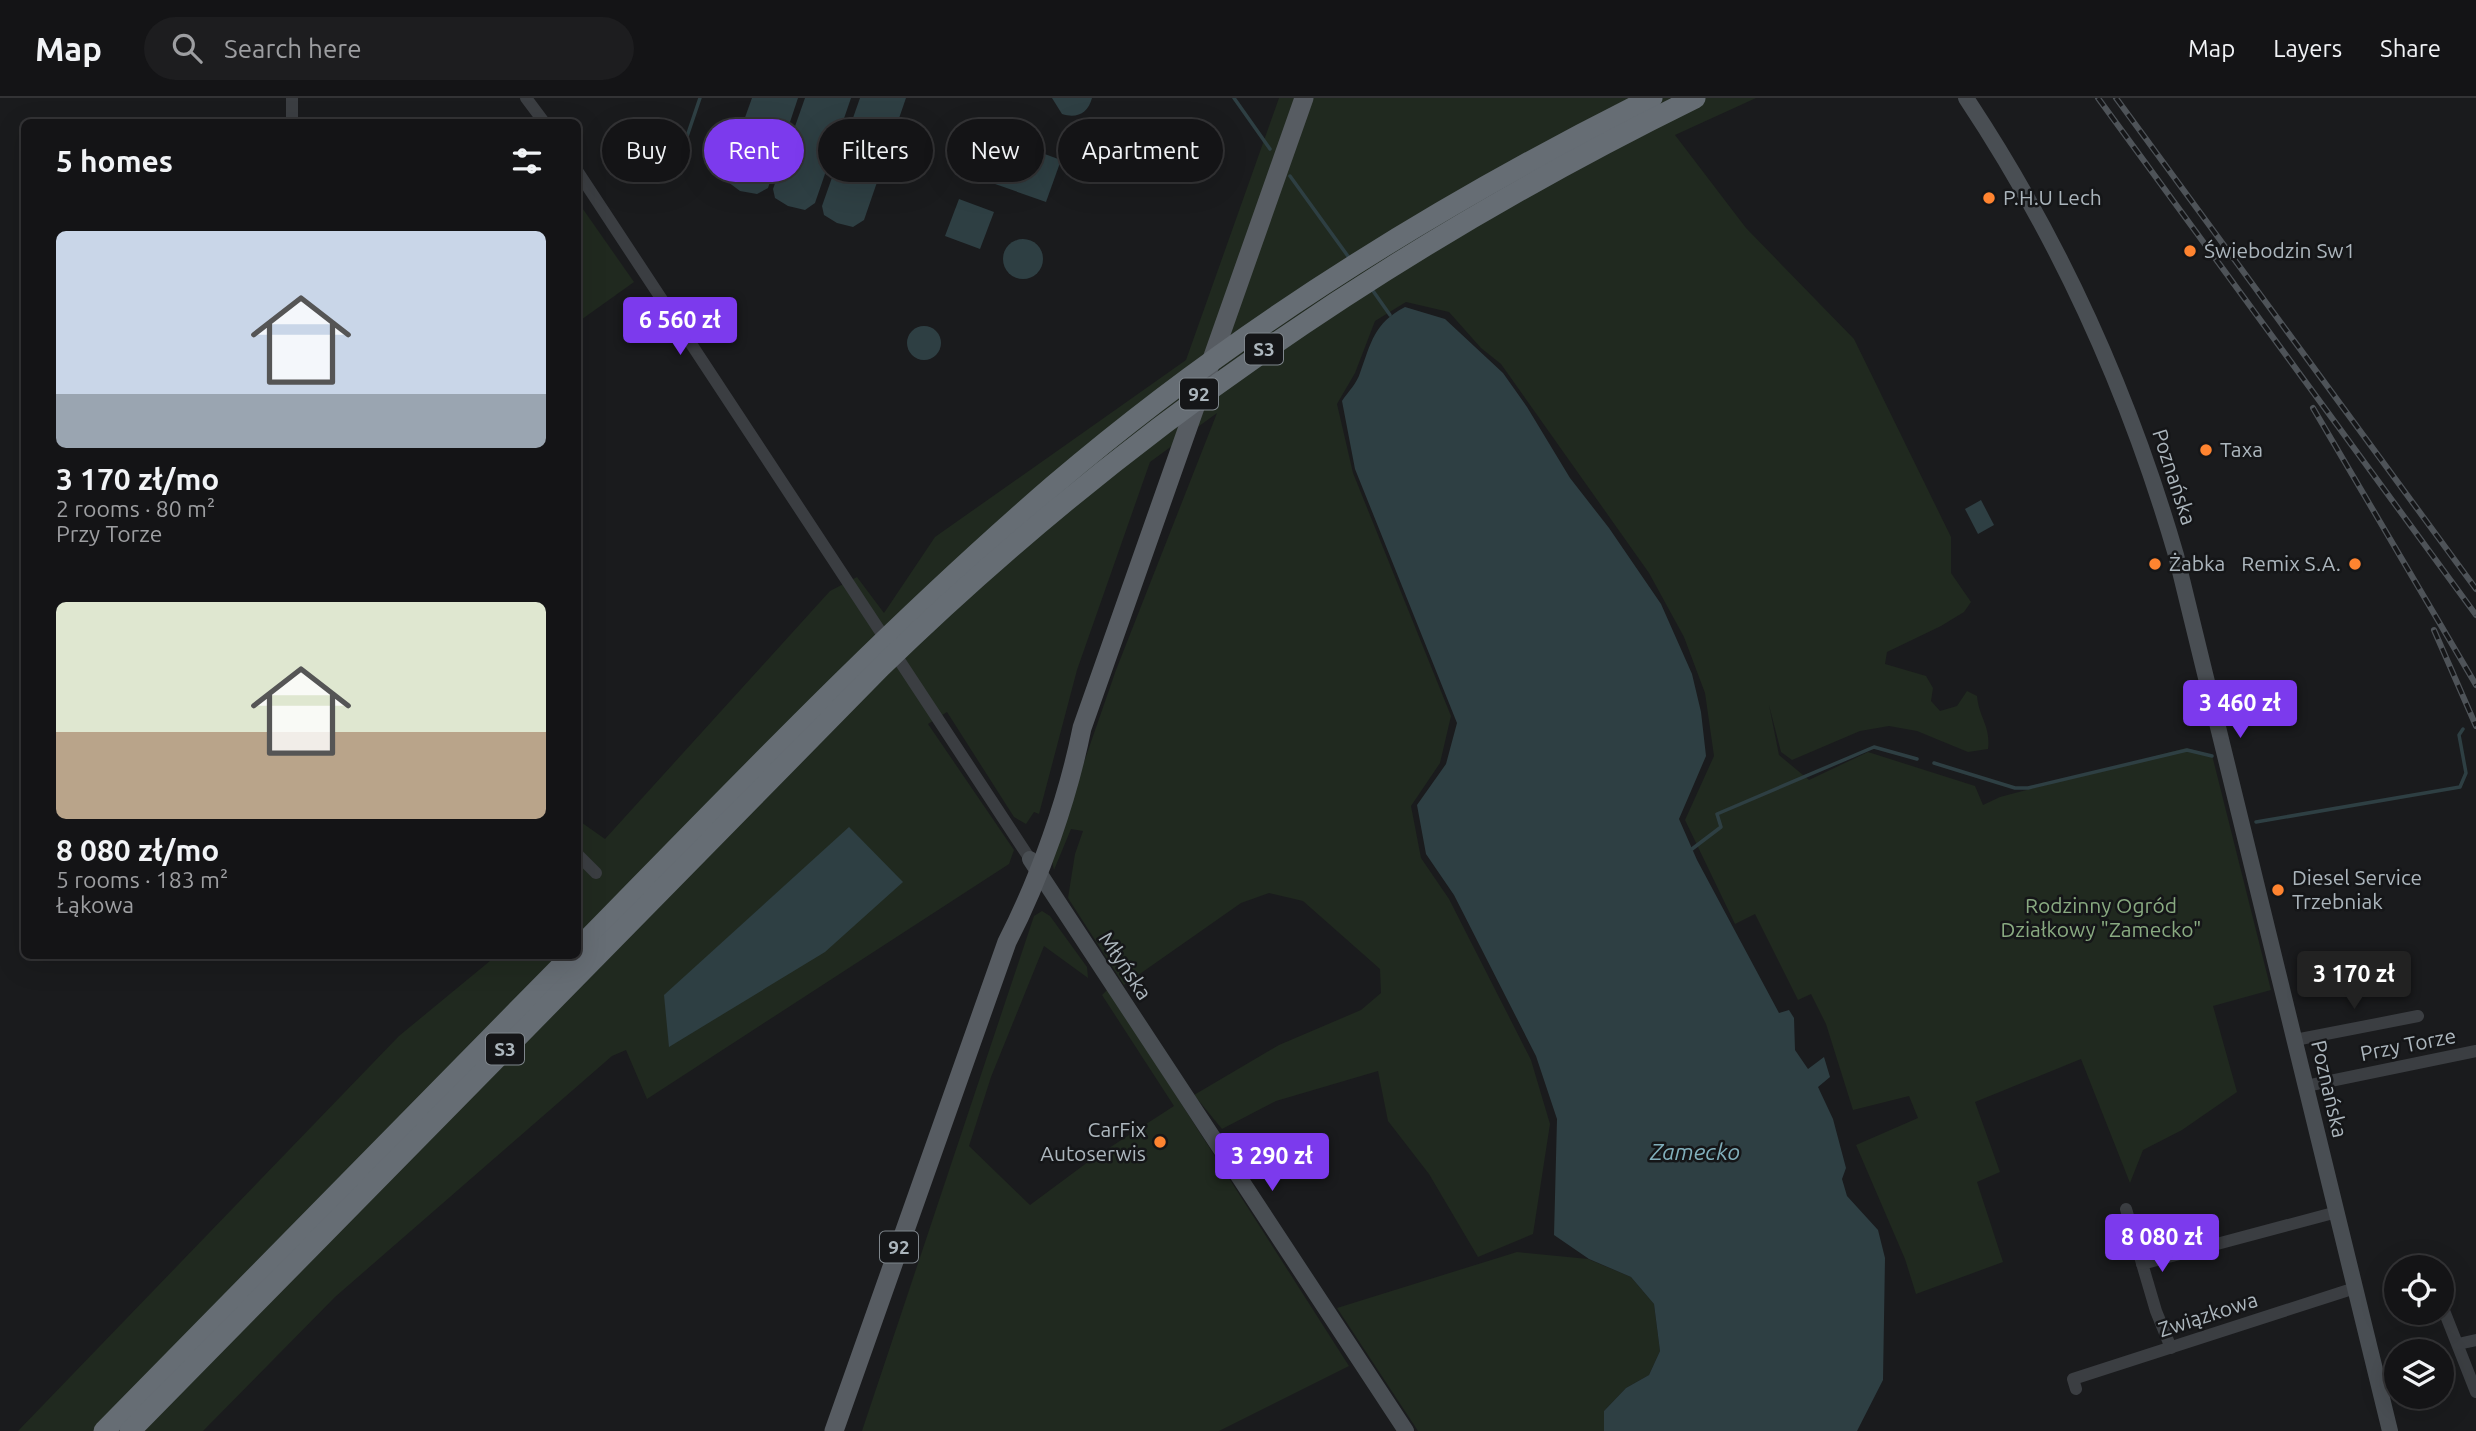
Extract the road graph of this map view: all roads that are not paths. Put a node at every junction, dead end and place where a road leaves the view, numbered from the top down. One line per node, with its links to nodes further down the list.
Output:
1 (292, 98): 7 (street)
2 (526, 98): 8 (street)
3 (1304, 98): 12 (main road, 92)
4 (1652, 98): 10 (highway, S3)
5 (1695, 98): 10 (highway, S3)
6 (1966, 98): 17 (street, Poznańska)
7 (292, 119)
8 (542, 119)
9 (581, 177): 12 (street, Młyńska)
10 (873, 662): 14 (highway, S3); 31 (highway, S3)
11 (581, 858): 13 (street)
12 (1033, 865): 32 (main road, 92); 33 (street, Młyńska)
13 (596, 873)
14 (581, 946)
15 (568, 959): 30 (highway, S3)
16 (2418, 1016): 17 (street)
17 (2295, 1040): 19 (street, Poznańska)
18 (2476, 1051): 19 (street, Przy Torze)
19 (2306, 1086): 21 (street, Poznańska)
20 (2126, 1209): 22 (street)
21 (2337, 1212): 22 (street); 23 (street, Poznańska)
22 (2142, 1264): 27 (street)
23 (2354, 1288): 27 (street, Związkowa); 34 (street, Poznańska)
24 (2450, 1325): 26 (street)
25 (2476, 1340): 26 (street)
26 (2458, 1344): 29 (street)
27 (2171, 1348): 28 (street, Związkowa)
28 (2074, 1384)
29 (2476, 1392)
30 (104, 1431)
31 (130, 1431)
32 (834, 1431)
33 (1406, 1431)
34 (2390, 1431)

